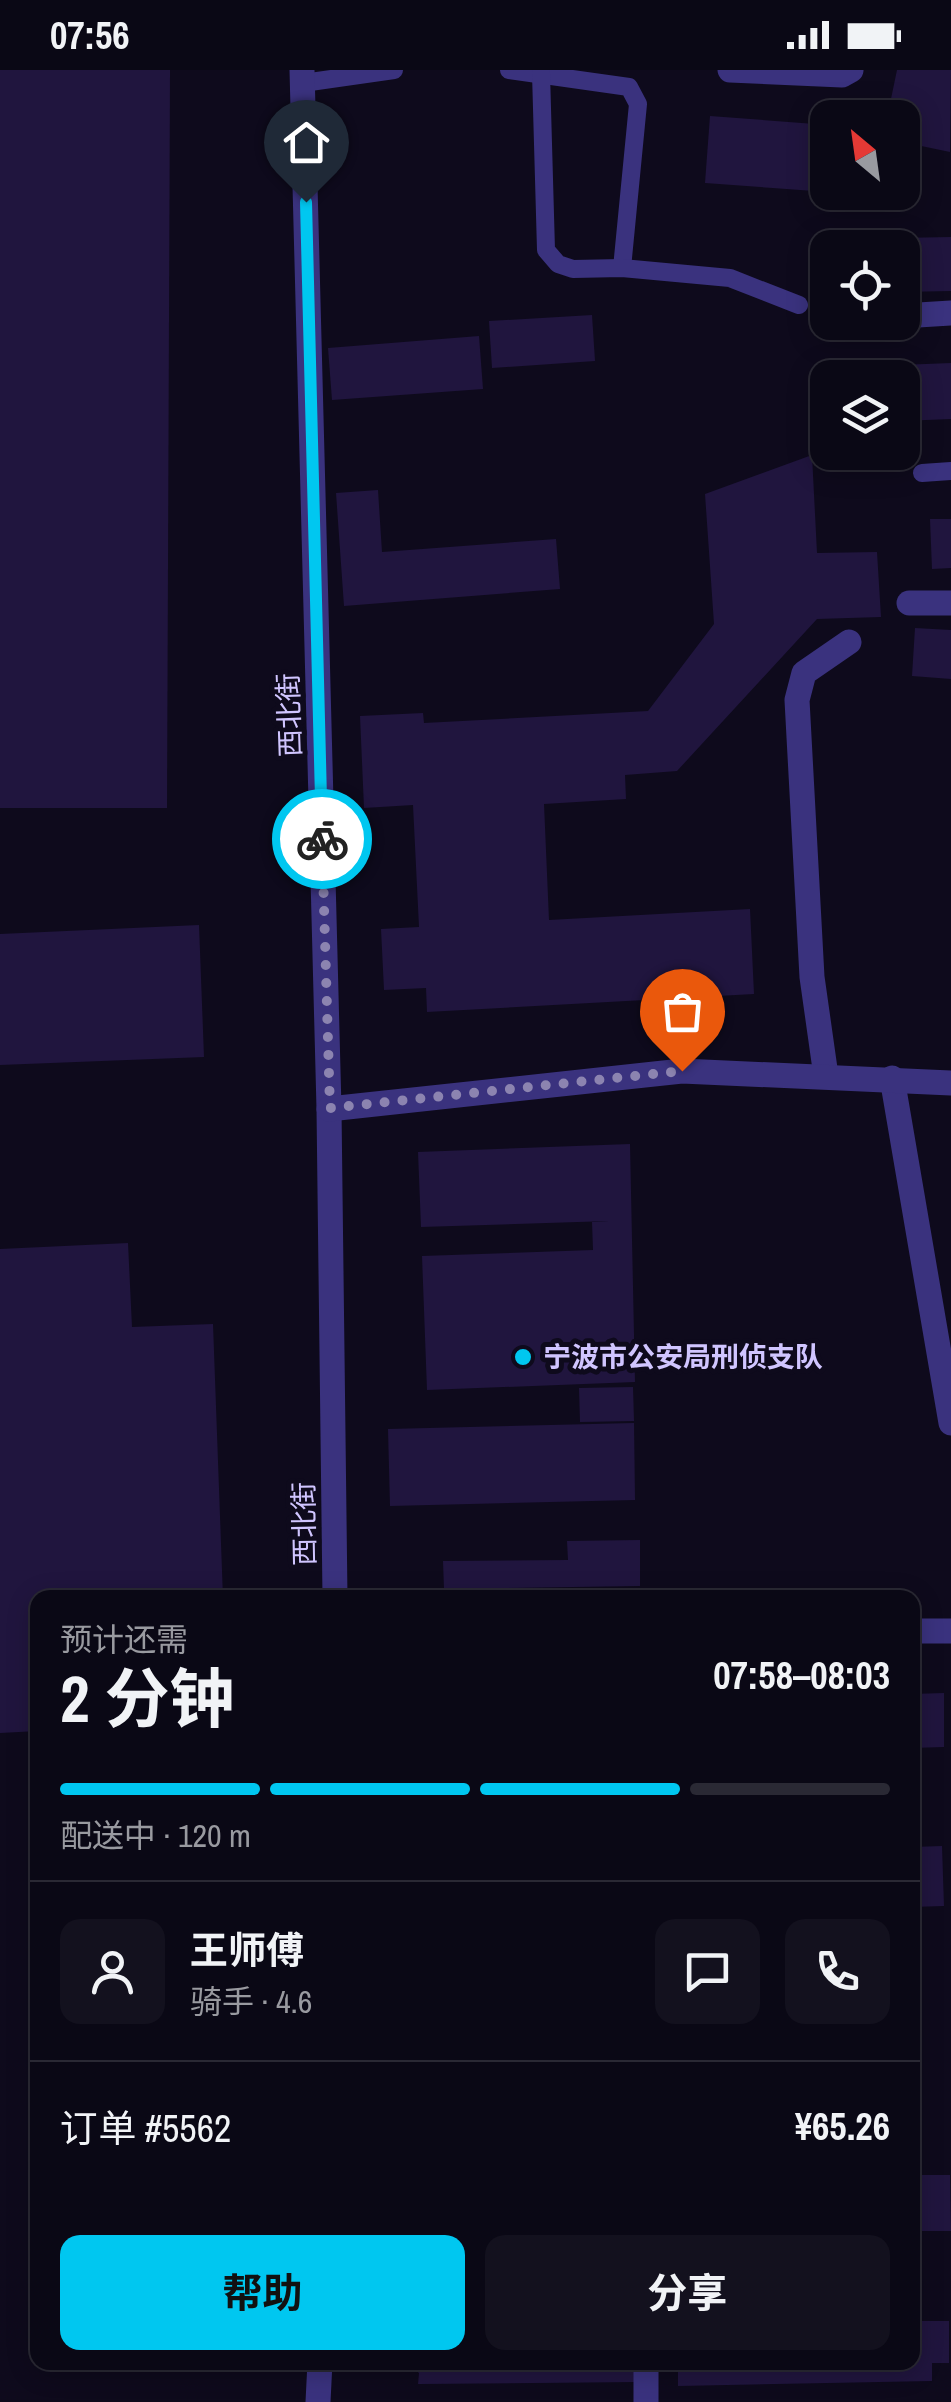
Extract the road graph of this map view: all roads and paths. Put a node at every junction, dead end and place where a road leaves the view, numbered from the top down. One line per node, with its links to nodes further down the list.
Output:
1 (394, 70): 6 (lane)
2 (509, 70): 5 (lane)
3 (730, 70): 4 (street)
4 (851, 70)
5 (541, 73): 7 (lane); 7 (lane)
6 (302, 76): 19 (street, 西北街)
7 (622, 268): 8 (lane)
8 (799, 305)
9 (951, 313): 10 (street)
10 (920, 315)
11 (951, 471): 12 (lane)
12 (922, 472)
13 (910, 603): 14 (street)
14 (951, 603)
15 (849, 642): 16 (street)
16 (826, 1076): 17 (street); 19 (street)
17 (892, 1078): 18 (street); 20 (street)
18 (951, 1083)
19 (330, 1108): 21 (street, 西北街)
20 (951, 1423)
21 (335, 1590)
22 (920, 1631): 23 (street)
23 (951, 1631)
24 (320, 2370): 26 (street)
25 (646, 2370): 27 (street)
26 (318, 2402)
27 (646, 2402)

